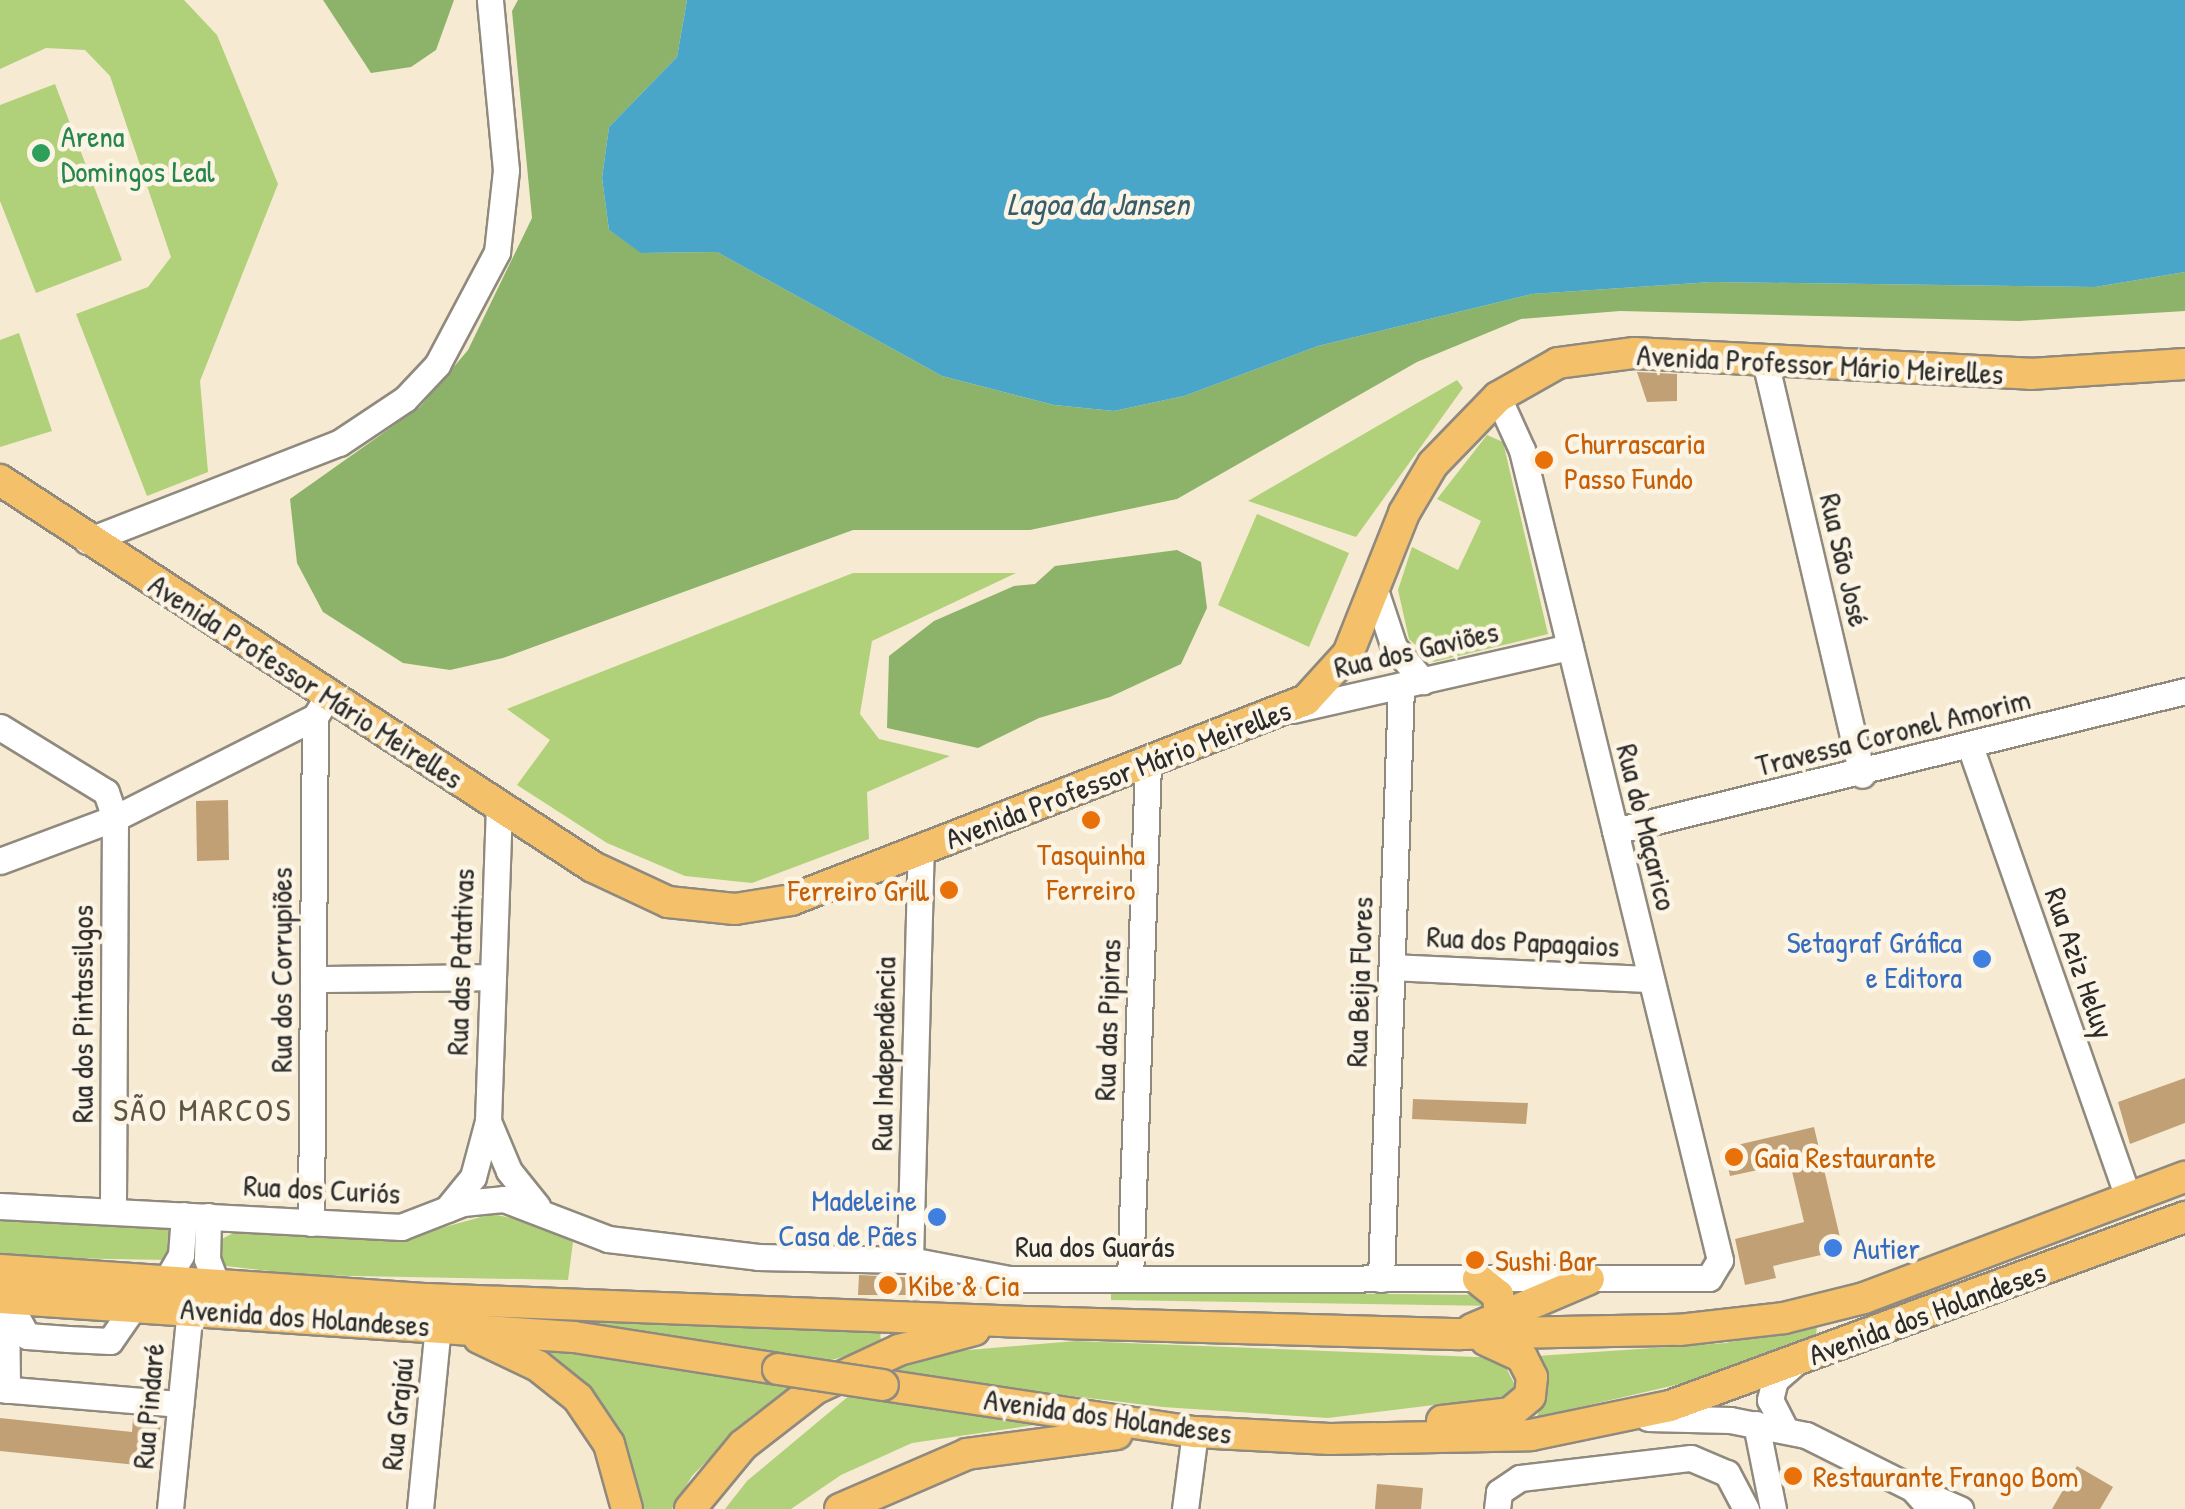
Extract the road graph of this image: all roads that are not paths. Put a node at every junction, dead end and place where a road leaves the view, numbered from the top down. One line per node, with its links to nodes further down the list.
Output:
1 (490, 0): 6 (street)
2 (1765, 360): 3 (main road, Avenida Professor Mário Meirelles); 4 (main road, Avenida Professor Mário Meirelles); 16 (street, Rua São José)
3 (2185, 364)
4 (1498, 397): 7 (main road, Avenida Professor Mário Meirelles); 8 (street, Rua do Maçarico)
5 (2, 483): 6 (main road, Avenida Professor Mário Meirelles)
6 (87, 541): 11 (main road, Avenida Professor Mário Meirelles)
7 (1375, 590): 9 (street); 12 (main road, Avenida Professor Mário Meirelles)
8 (1570, 646): 9 (street, Rua dos Gaviões); 19 (street, Rua do Maçarico)
9 (1412, 684): 12 (street, Rua dos Gaviões); 22 (street, Rua Beija Flores)
10 (2185, 691): 14 (street, Travessa Coronel Amorim)
11 (322, 706): 17 (main road, Avenida Professor Mário Meirelles); 18 (street); 24 (street, Rua dos Corrupiões)
12 (1278, 714): 15 (main road, Avenida Professor Mário Meirelles)
13 (0, 726): 18 (street)
14 (1971, 748): 16 (street, Travessa Coronel Amorim); 29 (street, Rua Aziz Heluy)
15 (1148, 763): 20 (main road, Avenida Professor Mário Meirelles); 39 (street, Rua das Pipiras)
16 (1862, 775): 19 (street, Travessa Coronel Amorim)
17 (498, 806): 20 (main road, Avenida Professor Mário Meirelles); 23 (street, Rua das Patativas)
18 (116, 818): 21 (street); 31 (street, Rua dos Pintassilgos)
19 (1615, 832): 25 (street, Rua do Maçarico)
20 (921, 850): 37 (street, Rua Independência)
21 (0, 861)
22 (1392, 967): 25 (street, Rua dos Papagaios); 40 (street, Rua Beija Flores)
23 (492, 977): 24 (street); 26 (street, Rua das Patativas)
24 (314, 979): 36 (street, Rua dos Corrupiões)
25 (1651, 979): 38 (street, Rua do Maçarico)
26 (488, 1121): 32 (street, Rua das Patativas); 33 (street, Rua das Patativas)
27 (2185, 1177): 29 (main road, Avenida dos Holandeses)
28 (486, 1198): 32 (street, Rua dos Curiós); 33 (street, Rua dos Guarás)
29 (2128, 1199): 50 (main road, Avenida dos Holandeses)
30 (0, 1206): 31 (street, Rua dos Curiós)
31 (112, 1210): 34 (street, Rua dos Curiós)
32 (444, 1211): 36 (street, Rua dos Curiós)
33 (546, 1214): 37 (street, Rua dos Guarás)
34 (196, 1215): 36 (street, Rua dos Curiós); 43 (street); 44 (street, Rua dos Curiós)
35 (2185, 1217): 51 (main road, Avenida dos Holandeses)
36 (312, 1223)
37 (910, 1260): 39 (street, Rua dos Guarás)
38 (1715, 1275): 42 (street, Rua dos Guarás)
39 (1130, 1278): 40 (street, Rua dos Guarás)
40 (1381, 1279): 41 (street, Rua dos Guarás)
41 (1478, 1279): 42 (street, Rua dos Guarás); 47 (main road)
42 (1588, 1280): 47 (main road)
43 (166, 1281): 44 (main road, Avenida dos Holandeses); 45 (main road, Avenida dos Holandeses)
44 (217, 1284): 48 (main road, Avenida dos Holandeses)
45 (2, 1289): 46 (main road, Avenida dos Holandeses); 52 (street)
46 (190, 1309): 49 (main road, Avenida dos Holandeses); 53 (street, Rua Pindaré)
47 (1500, 1317): 50 (main road)
48 (1026, 1322): 50 (main road, Avenida dos Holandeses); 60 (main road)
49 (438, 1325): 57 (main road, Avenida dos Holandeses, bridge); 63 (street, Rua Grajaú); 64 (main road)
50 (1460, 1334): 58 (main road)
51 (1797, 1361): 54 (main road, Avenida dos Holandeses); 56 (street)
52 (3, 1389): 53 (street)
53 (180, 1404): 62 (street, Rua Pindaré)
54 (1628, 1418): 55 (street); 58 (main road, Avenida dos Holandeses)
55 (1756, 1424): 56 (street); 68 (street)
56 (1784, 1429): 59 (street)
57 (1195, 1432): 58 (main road, Avenida dos Holandeses); 61 (main road); 65 (street)
58 (1330, 1438)
59 (1912, 1488): 69 (street); 70 (street)
60 (693, 1506)
61 (841, 1508)
62 (170, 1509)
63 (420, 1509)
64 (628, 1509)
65 (1185, 1509)
66 (1496, 1509): 67 (street)
67 (1746, 1509)
68 (1773, 1509)
69 (1931, 1509)
70 (1960, 1509)

